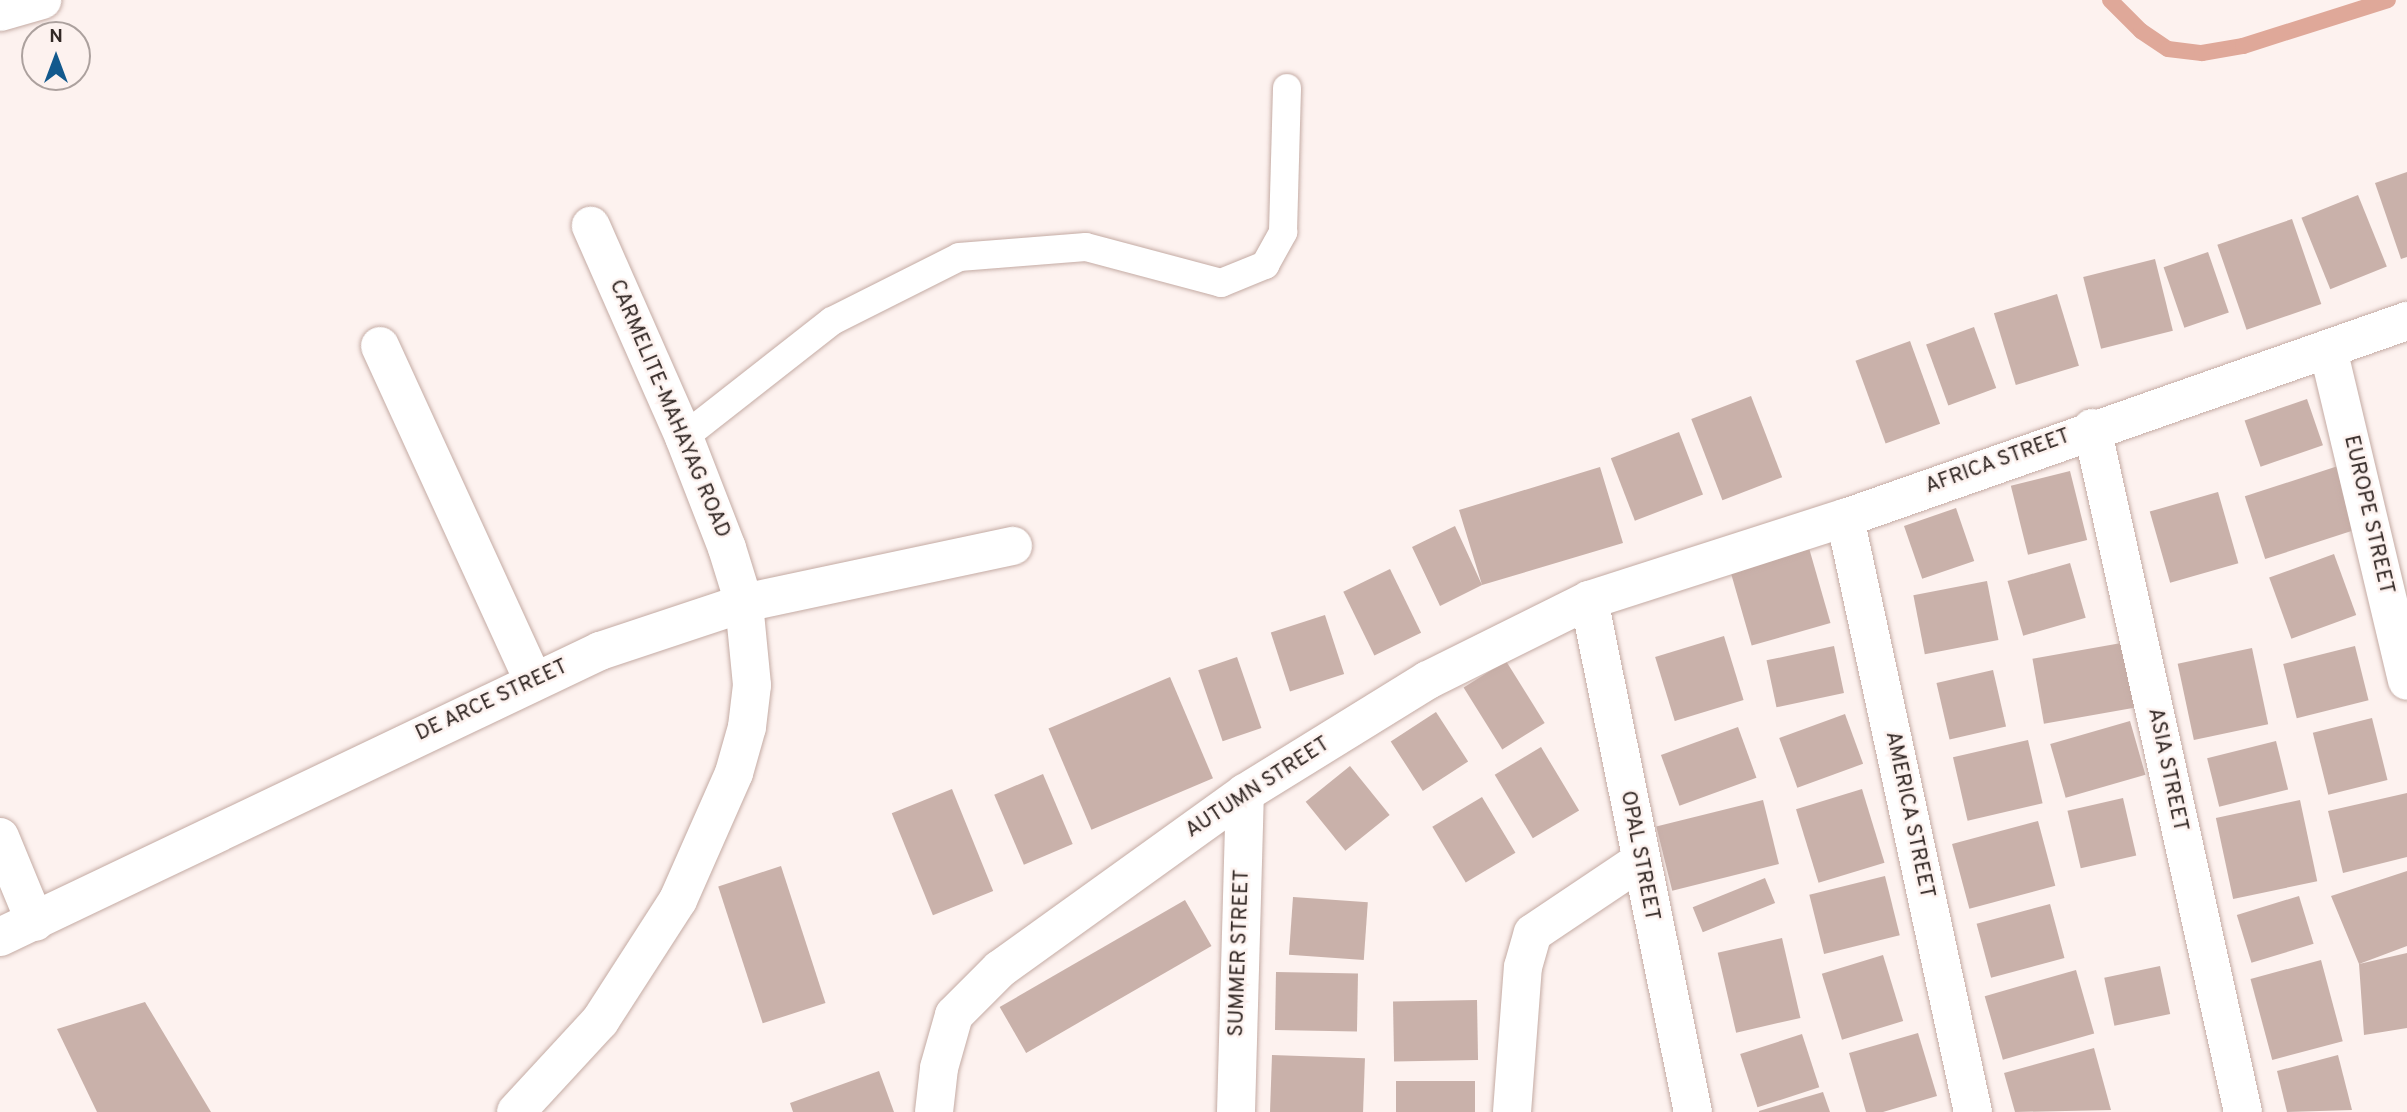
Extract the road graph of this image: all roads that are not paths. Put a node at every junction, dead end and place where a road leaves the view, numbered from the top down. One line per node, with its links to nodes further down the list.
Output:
1 (42, 0): 2 (street)
2 (0, 12)
3 (1287, 88): 9 (lane)
4 (591, 226): 9 (street, CARMELITE-MAHAYAG ROAD)
5 (2407, 321): 7 (street, AFRICA STREET)
6 (380, 346): 14 (street)
7 (2329, 349): 8 (street, AFRICA STREET); 15 (street, EUROPE STREET)
8 (2092, 428): 10 (street, AFRICA STREET); 27 (street, ASIA STREET)
9 (684, 437): 13 (street, CARMELITE-MAHAYAG ROAD)
10 (1845, 518): 12 (street, AFRICA STREET); 26 (street, AMERICA STREET)
11 (1013, 546): 13 (street, DE ARCE STREET)
12 (1588, 600): 16 (street, AUTUMN STREET); 18 (street, OPAL STREET)
13 (744, 603): 14 (street, DE ARCE STREET); 21 (street, CARMELITE-MAHAYAG ROAD)
14 (533, 680): 19 (street, DE ARCE STREET)
15 (2407, 681)
16 (1245, 793): 22 (street, AUTUMN STREET); 23 (street, SUMMER STREET)
17 (0, 837): 19 (street)
18 (1640, 861): 24 (street); 25 (street, OPAL STREET)
19 (35, 922): 20 (street, DE ARCE STREET)
20 (0, 937)
21 (536, 1103)
22 (934, 1112)
23 (1236, 1112)
24 (1513, 1112)
25 (1693, 1112)
26 (1973, 1112)
27 (2243, 1112)

